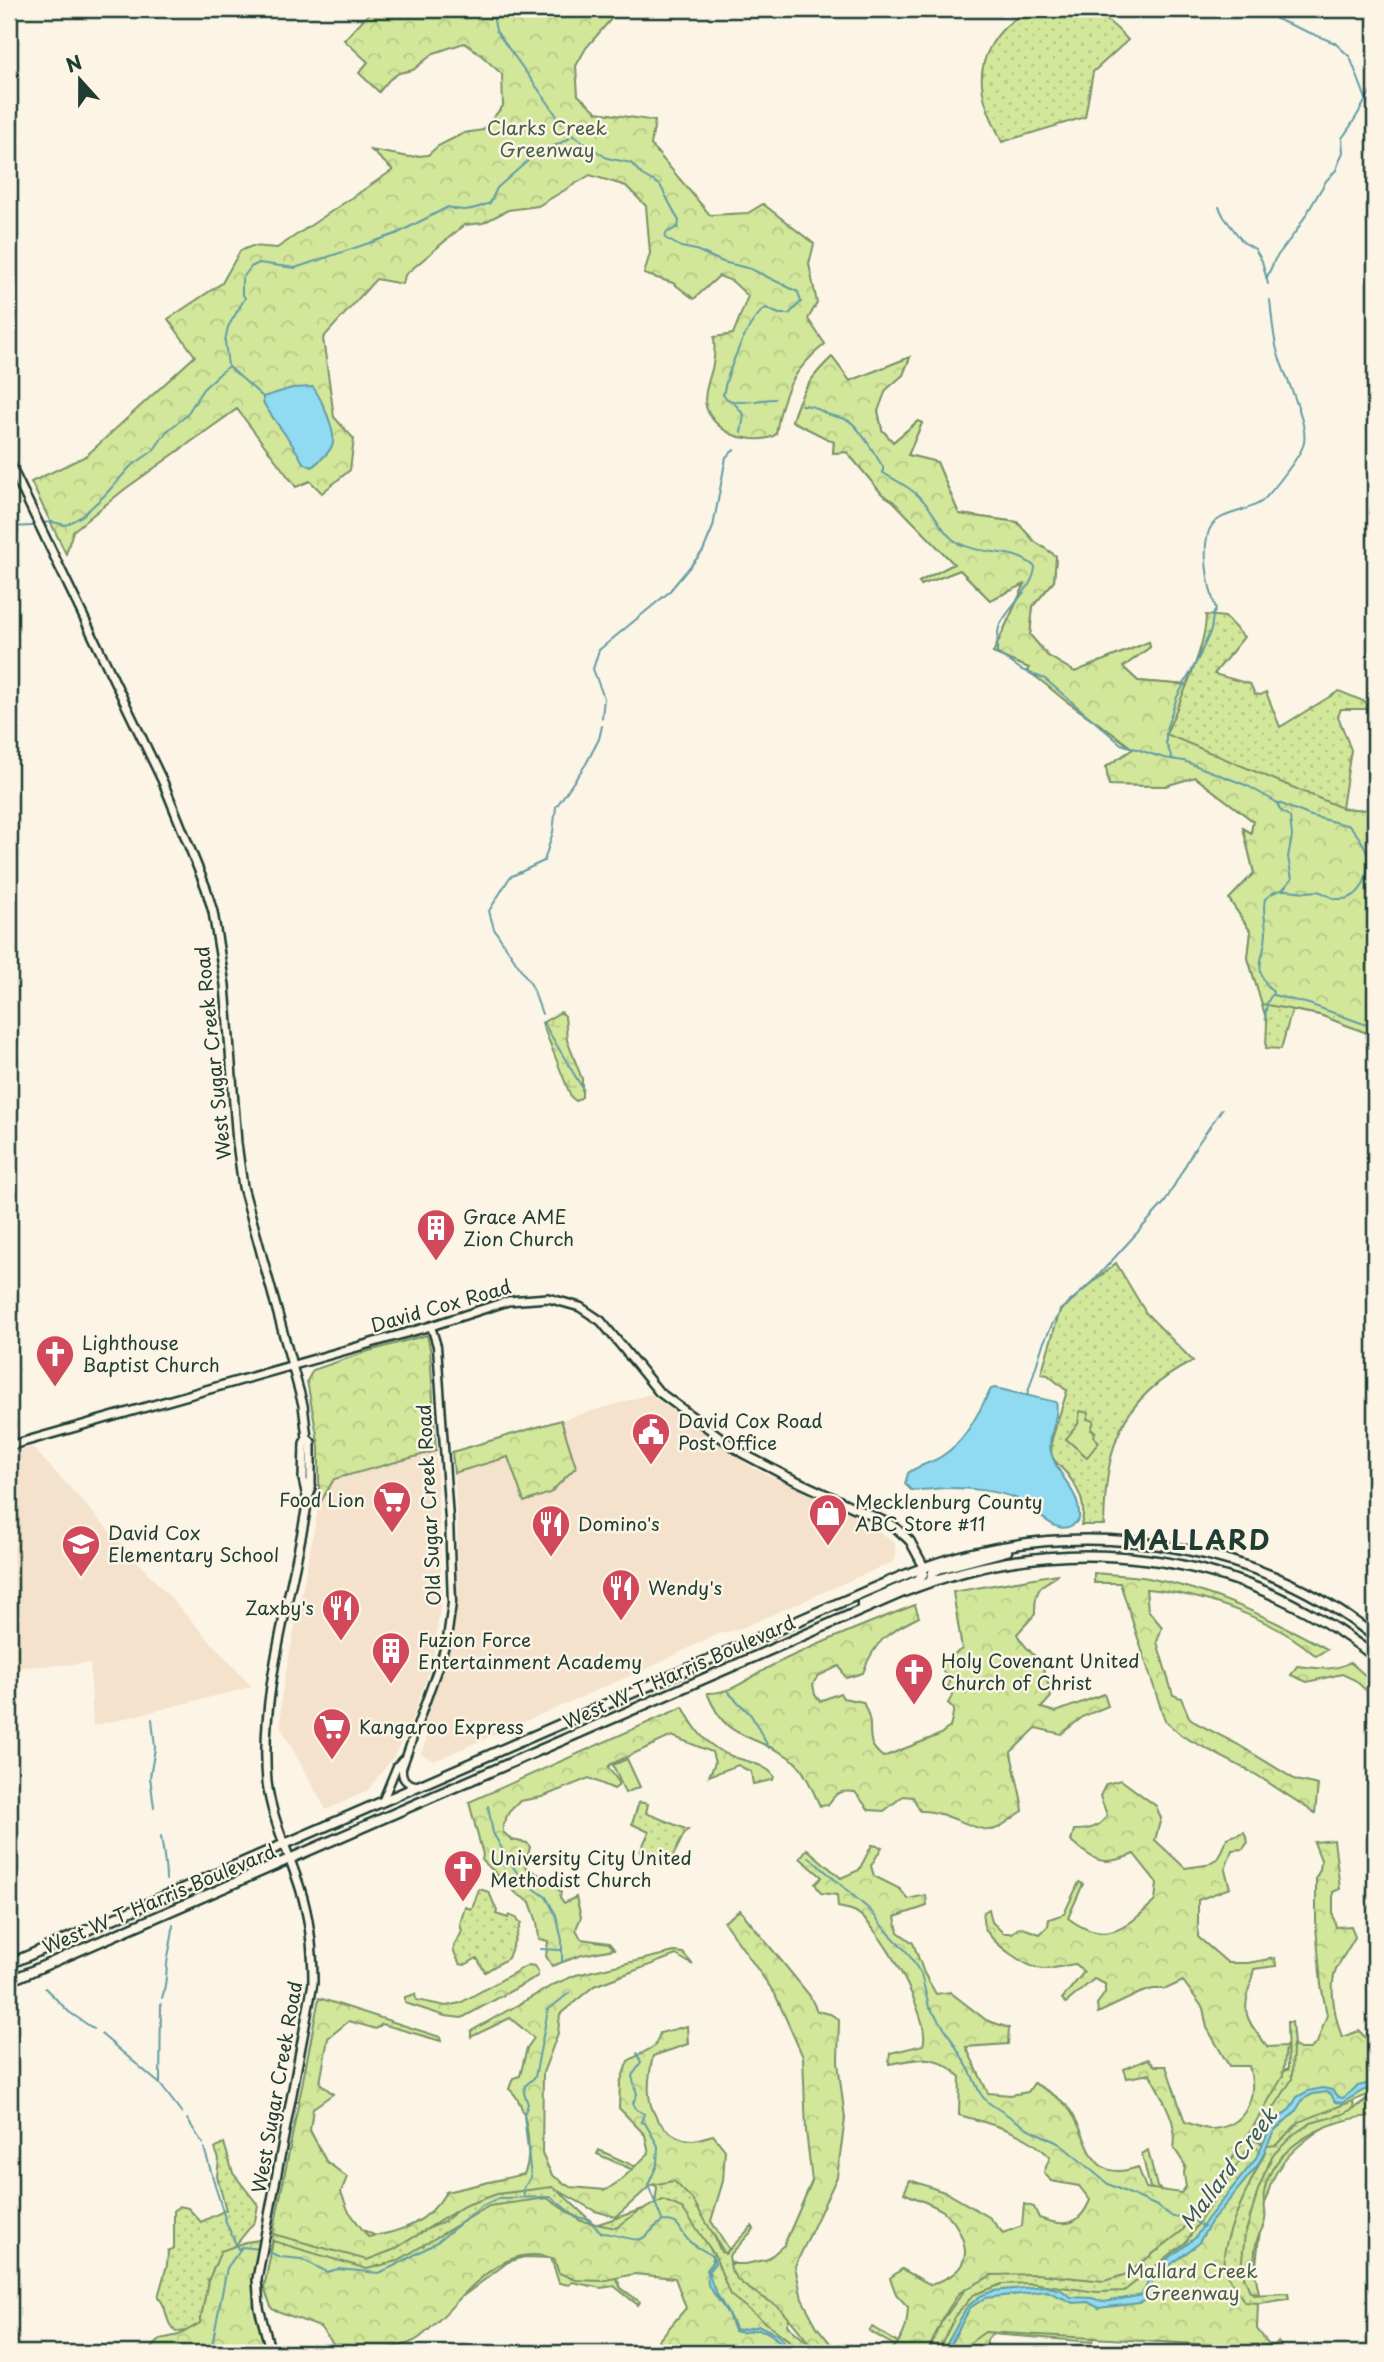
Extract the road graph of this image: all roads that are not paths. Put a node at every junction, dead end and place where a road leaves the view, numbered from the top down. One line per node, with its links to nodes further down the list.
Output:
1 (9, 463): 3 (main road, West Sugar Creek Road)
2 (431, 1326): 3 (main road, David Cox Road); 6 (main road, David Cox Road); 11 (street, Old Sugar Creek Road)
3 (291, 1365): 4 (main road, David Cox Road); 14 (main road, West Sugar Creek Road)
4 (9, 1446)
5 (1058, 1540): 6 (main road, West W T Harris Boulevard); 7 (main road); 9 (main road, West W T Harris Boulevard)
6 (924, 1567): 8 (main road); 12 (main road, West W T Harris Boulevard)
7 (930, 1582): 8 (main road, West W T Harris Boulevard); 10 (main road, West W T Harris Boulevard)
8 (810, 1632): 15 (main road, West W T Harris Boulevard)
9 (1375, 1637)
10 (1375, 1657)
11 (404, 1759): 12 (street); 13 (street, Old Sugar Creek Road)
12 (420, 1786): 13 (main road, West W T Harris Boulevard)
13 (381, 1802): 14 (main road, West W T Harris Boulevard)
14 (285, 1844): 15 (main road, West Sugar Creek Road); 16 (main road, West W T Harris Boulevard)
15 (290, 1859): 17 (main road, West W T Harris Boulevard); 18 (main road, West Sugar Creek Road)
16 (9, 1964)
17 (9, 1981)
18 (271, 2353)

